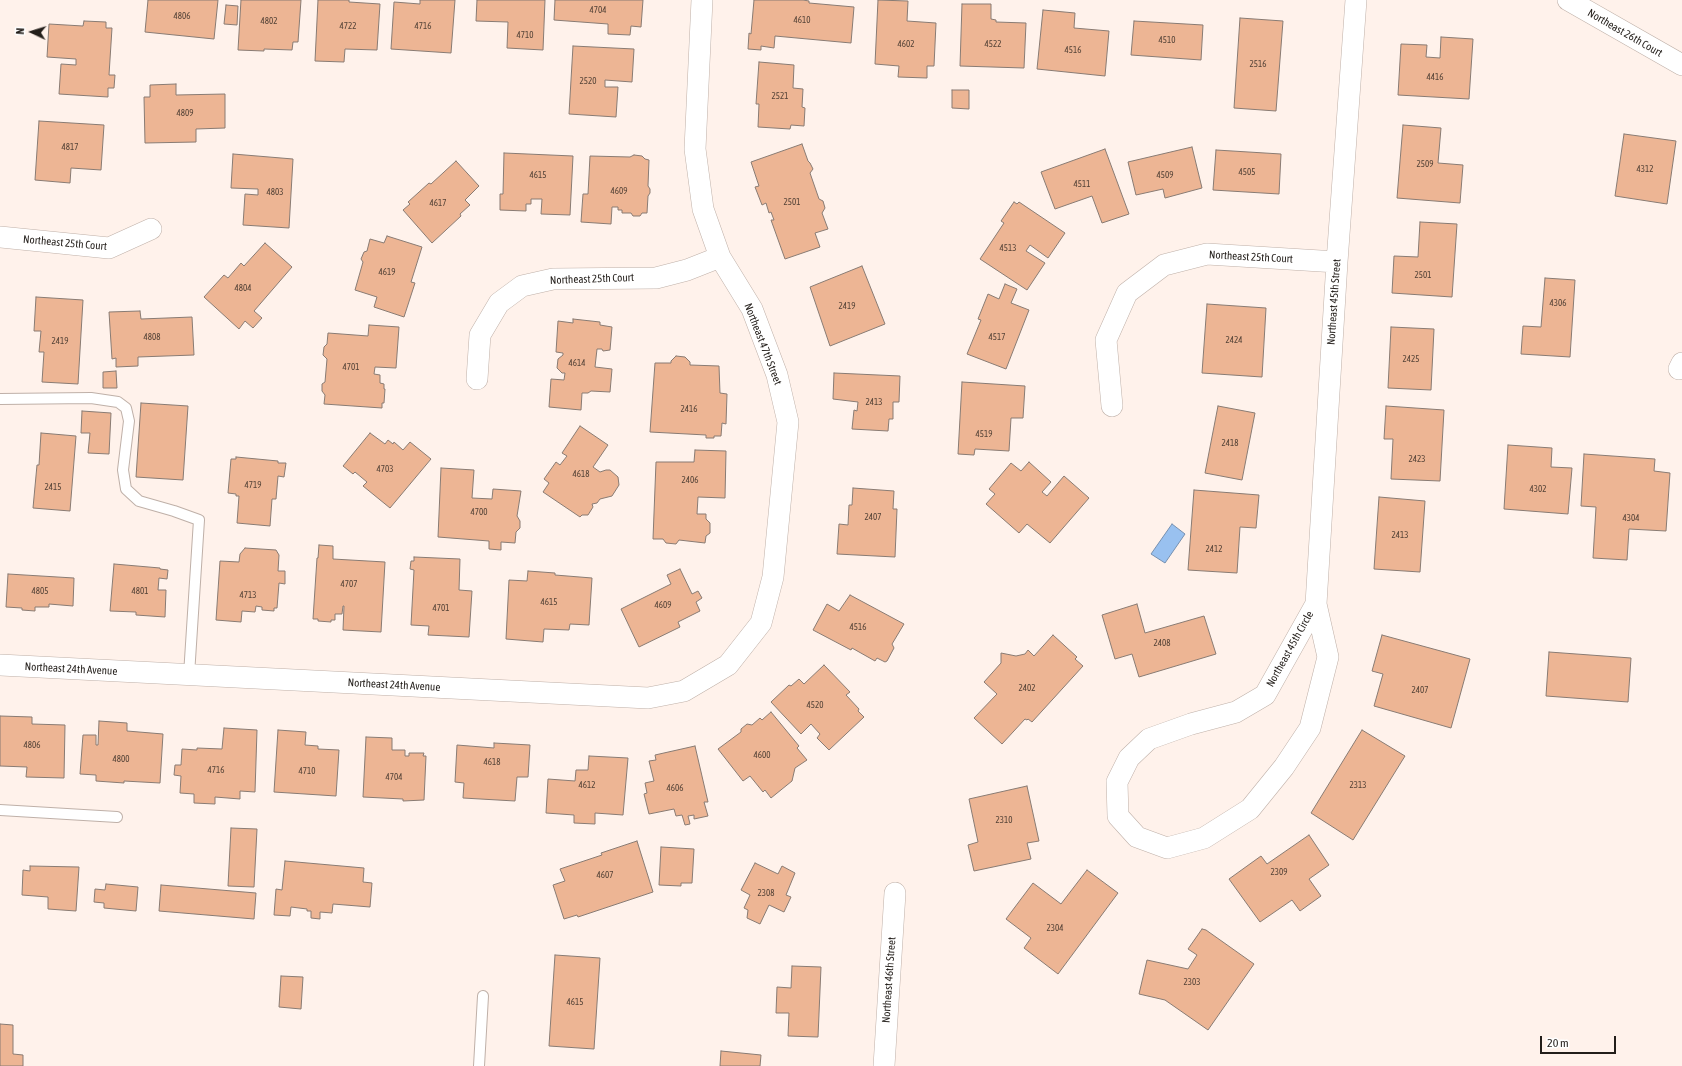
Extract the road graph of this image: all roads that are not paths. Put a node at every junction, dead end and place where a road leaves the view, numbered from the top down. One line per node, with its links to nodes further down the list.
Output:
1 (702, 0): 7 (street, Northeast 47th Street)
2 (1356, 0): 8 (street, Northeast 45th Street)
3 (1568, 0): 4 (street, Northeast 26th Court)
4 (1682, 65)
5 (151, 230): 6 (street, Northeast 25th Court)
6 (0, 237)
7 (720, 257): 9 (street, Northeast 25th Court); 13 (street, Northeast 47th Street)
8 (1336, 262): 11 (street, Northeast 25th Court); 12 (street, Northeast 45th Street)
9 (477, 378)
10 (0, 400): 15 (lane)
11 (1112, 406)
12 (1316, 604): 12 (street, Northeast 45th Circle)
13 (760, 623): 15 (street, Northeast 24th Avenue)
14 (0, 665): 15 (street, Northeast 24th Avenue)
15 (189, 675)
16 (0, 810): 17 (lane)
17 (117, 817)
18 (895, 893): 21 (street, Northeast 46th Street)
19 (483, 996): 20 (lane)
20 (479, 1066)
21 (884, 1066)

